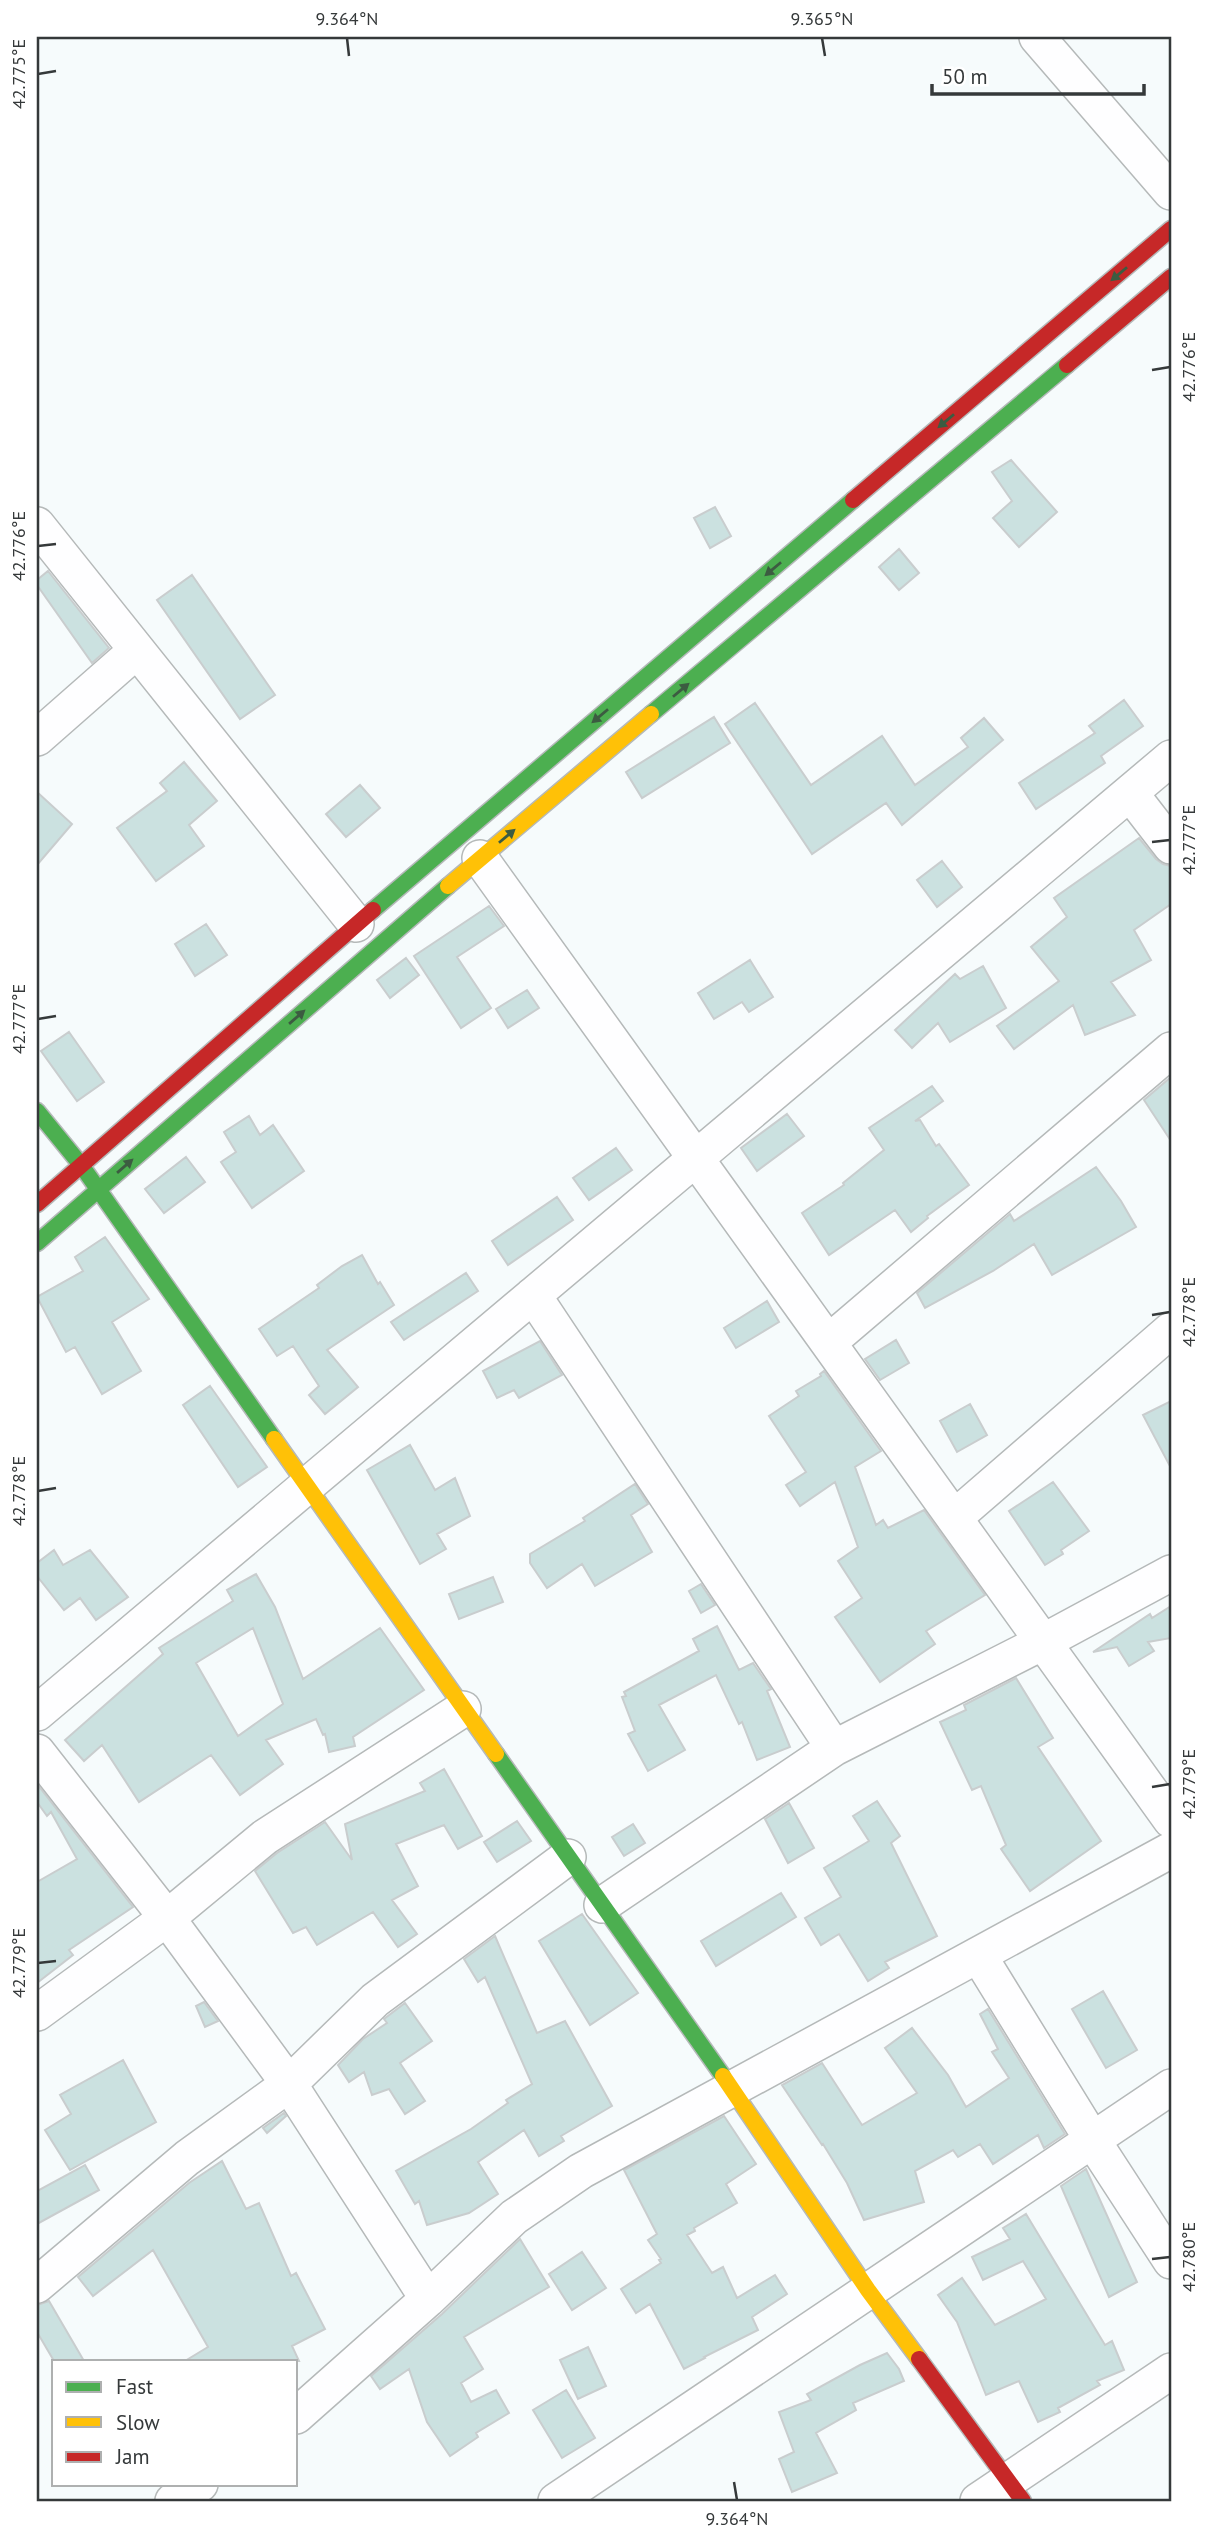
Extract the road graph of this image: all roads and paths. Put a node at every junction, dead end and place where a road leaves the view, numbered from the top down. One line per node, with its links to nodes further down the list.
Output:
1 (1037, 37): 2 (street)
2 (1171, 192)
3 (1171, 229): 12 (main road, one-way to 12)
4 (1171, 276): 11 (main road, one-way to 4)
5 (37, 525): 6 (street)
6 (136, 651): 7 (street); 12 (street)
7 (37, 738)
8 (1171, 758): 9 (street)
9 (1130, 793): 10 (street); 15 (street)
10 (1171, 846)
11 (480, 858): 15 (street); 17 (main road, one-way to 11)
12 (356, 925): 16 (main road)
13 (1171, 1050): 22 (street)
14 (37, 1111): 16 (main road)
15 (696, 1157): 20 (street); 22 (street)
16 (81, 1165): 17 (main road); 18 (main road)
17 (98, 1190): 19 (main road); 23 (main road)
18 (37, 1204)
19 (37, 1243)
20 (533, 1294): 23 (street); 29 (street)
21 (1171, 1330): 24 (street)
22 (829, 1342): 24 (street)
23 (305, 1486): 27 (main road); 28 (street)
24 (954, 1518): 26 (street)
25 (1171, 1573): 26 (street)
26 (1044, 1642): 29 (street); 31 (street)
27 (463, 1709): 33 (main road); 35 (street)
28 (37, 1713)
29 (834, 1748): 34 (street)
30 (37, 1752): 35 (street)
31 (1171, 1820)
32 (1171, 1850): 36 (street)
33 (568, 1857): 34 (main road); 38 (street)
34 (602, 1905): 40 (main road)
35 (167, 1917): 37 (street); 38 (street)
36 (979, 1956): 40 (street); 41 (street)
37 (37, 2013)
38 (289, 2084): 43 (street); 45 (street)
39 (1171, 2087): 41 (street)
40 (733, 2090): 44 (main road); 45 (street)
41 (1093, 2141): 42 (street); 44 (street)
42 (1171, 2261)
43 (37, 2286)
44 (868, 2290): 49 (main road); 51 (street)
45 (428, 2300): 47 (street)
46 (1171, 2371): 49 (street)
47 (298, 2414)
48 (197, 2486): 50 (street)
49 (1016, 2491): 52 (street)
50 (173, 2501)
51 (556, 2501)
52 (978, 2501)

